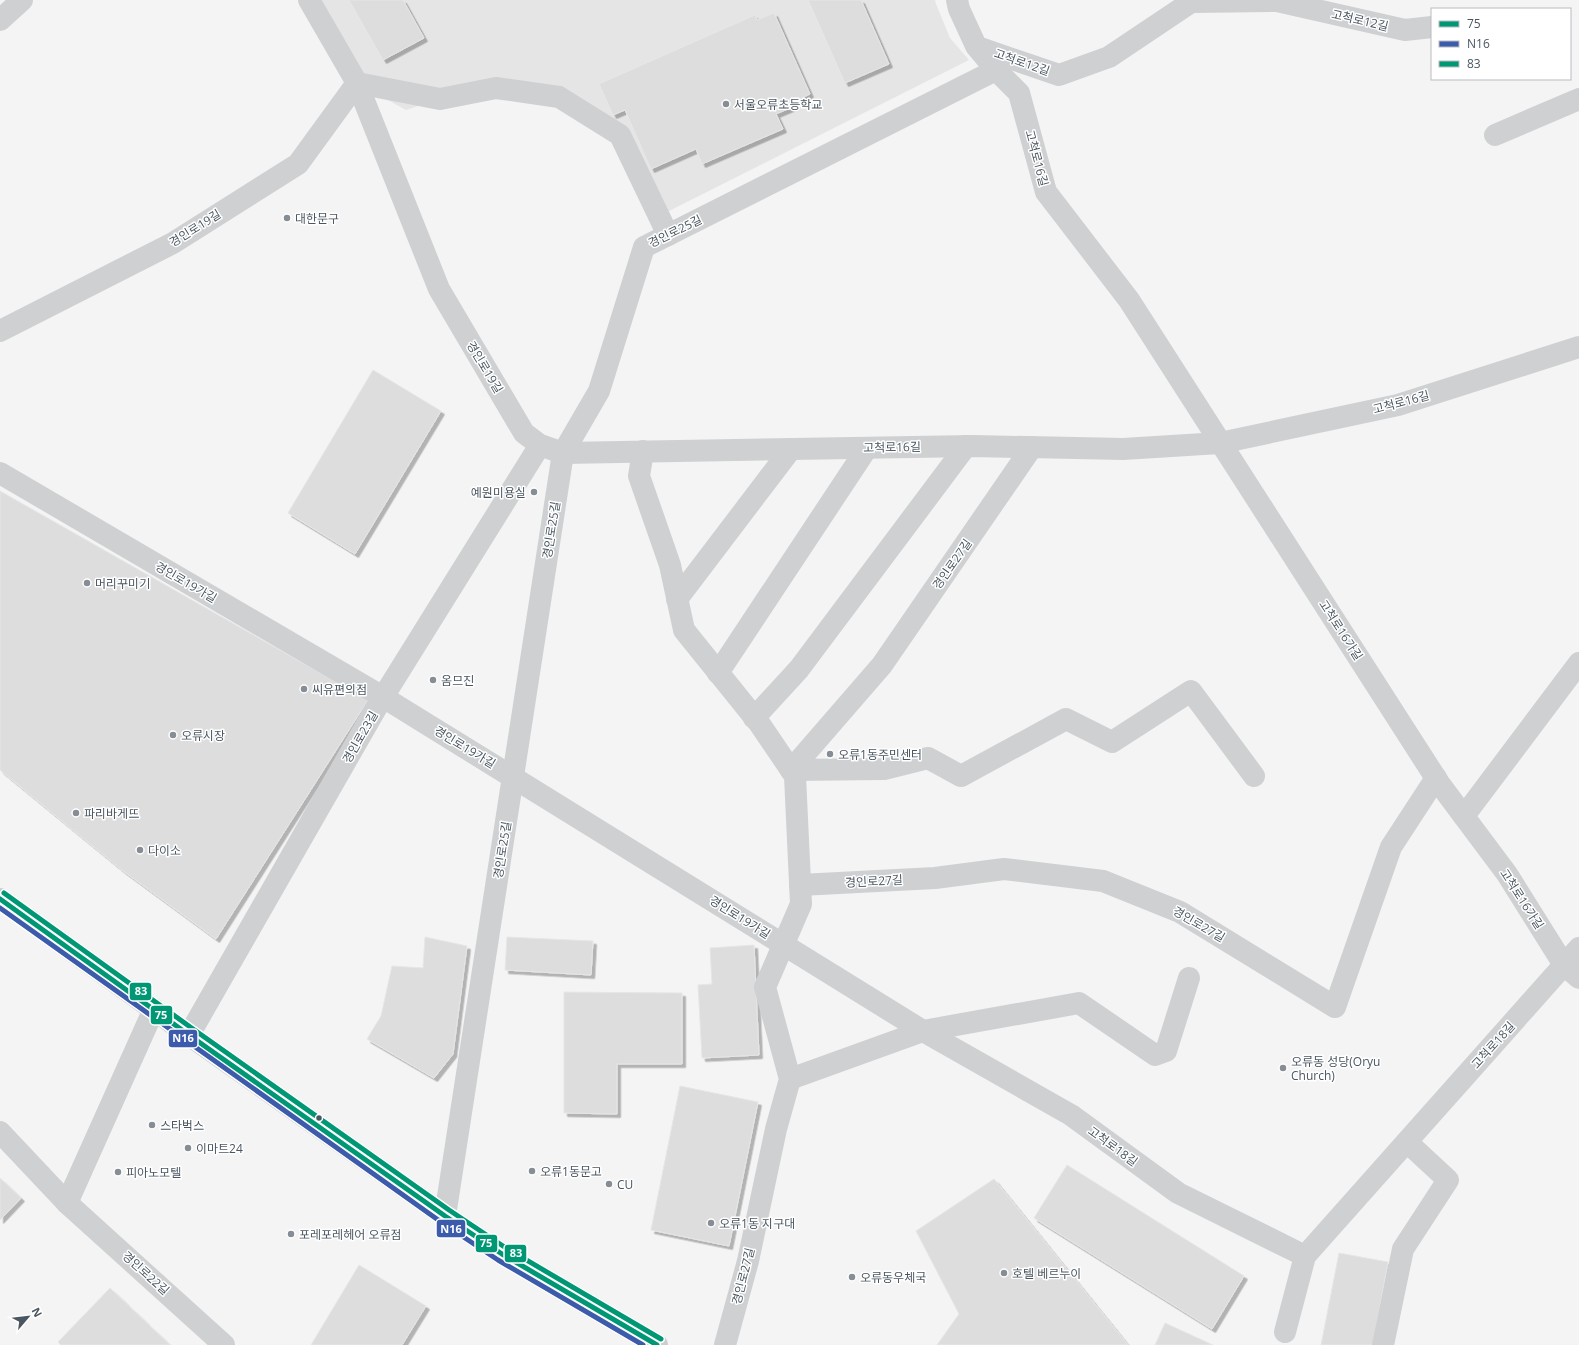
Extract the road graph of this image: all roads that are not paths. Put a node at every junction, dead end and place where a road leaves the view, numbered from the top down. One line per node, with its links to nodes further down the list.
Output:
1 (22, 0): 5 (street)
2 (309, 0): 9 (street, 경인로19길)
3 (957, 0): 7 (street, 고척로12길)
4 (1193, 1): 6 (street, 고척로12길); 7 (street, 고척로12길)
5 (0, 20)
6 (1431, 27)
7 (976, 46): 8 (street, 고척로12길)
8 (996, 70): 12 (street, 경인로25길); 15 (street, 고척로16길)
9 (357, 83): 12 (street); 13 (street, 경인로19길); 16 (street, 경인로19길)
10 (1579, 99): 11 (street)
11 (1495, 135)
12 (668, 235): 22 (street, 경인로25길)
13 (0, 331)
14 (1579, 348): 15 (street, 고척로16길)
15 (1220, 443): 18 (street, 고척로16길); 32 (street, 고척로16가길)
16 (540, 445): 22 (street, 경인로19길); 27 (street, 경인로23길)
17 (966, 446): 18 (street, 고척로16길); 19 (street, 고척로16길); 28 (street)
18 (1032, 447): 29 (street, 경인로27길)
19 (867, 448): 20 (street, 고척로16길); 26 (street)
20 (791, 449): 21 (street, 고척로16길); 24 (street)
21 (643, 451): 22 (street, 고척로16길); 24 (street)
22 (563, 453): 30 (street, 경인로25길)
23 (0, 473): 27 (street, 경인로19가길)
24 (677, 599): 26 (street)
25 (1579, 663): 33 (street)
26 (718, 673): 28 (street)
27 (383, 697): 30 (street, 경인로19가길); 42 (street, 경인로23길)
28 (754, 718): 29 (street)
29 (791, 770): 31 (street); 34 (street)
30 (513, 776): 36 (street, 경인로19가길); 47 (street, 경인로25길)
31 (1254, 776)
32 (1436, 778): 33 (street, 고척로16가길); 34 (street, 경인로27길)
33 (1464, 816): 38 (street, 고척로16가길)
34 (800, 885): 36 (street)
35 (0, 899): 40 (main road)
36 (784, 944): 41 (street, 경인로19가길); 43 (street)
37 (1579, 948): 38 (street, 고척로18길)
38 (1572, 971): 45 (street, 고척로18길)
39 (1190, 978): 41 (street)
40 (154, 1010): 42 (main road); 46 (street)
41 (923, 1031): 43 (street); 48 (street, 고척로18길)
42 (189, 1035): 47 (main road)
43 (790, 1079): 52 (street, 경인로27길)
44 (0, 1132): 46 (street, 경인로22길)
45 (1407, 1142): 48 (street, 고척로18길); 53 (street)
46 (67, 1203): 50 (street, 경인로22길)
47 (445, 1216): 51 (main road)
48 (1305, 1256): 49 (street, 고척로18길)
49 (1285, 1332)
50 (224, 1345)
51 (657, 1345)
52 (725, 1345)
53 (1383, 1345)

